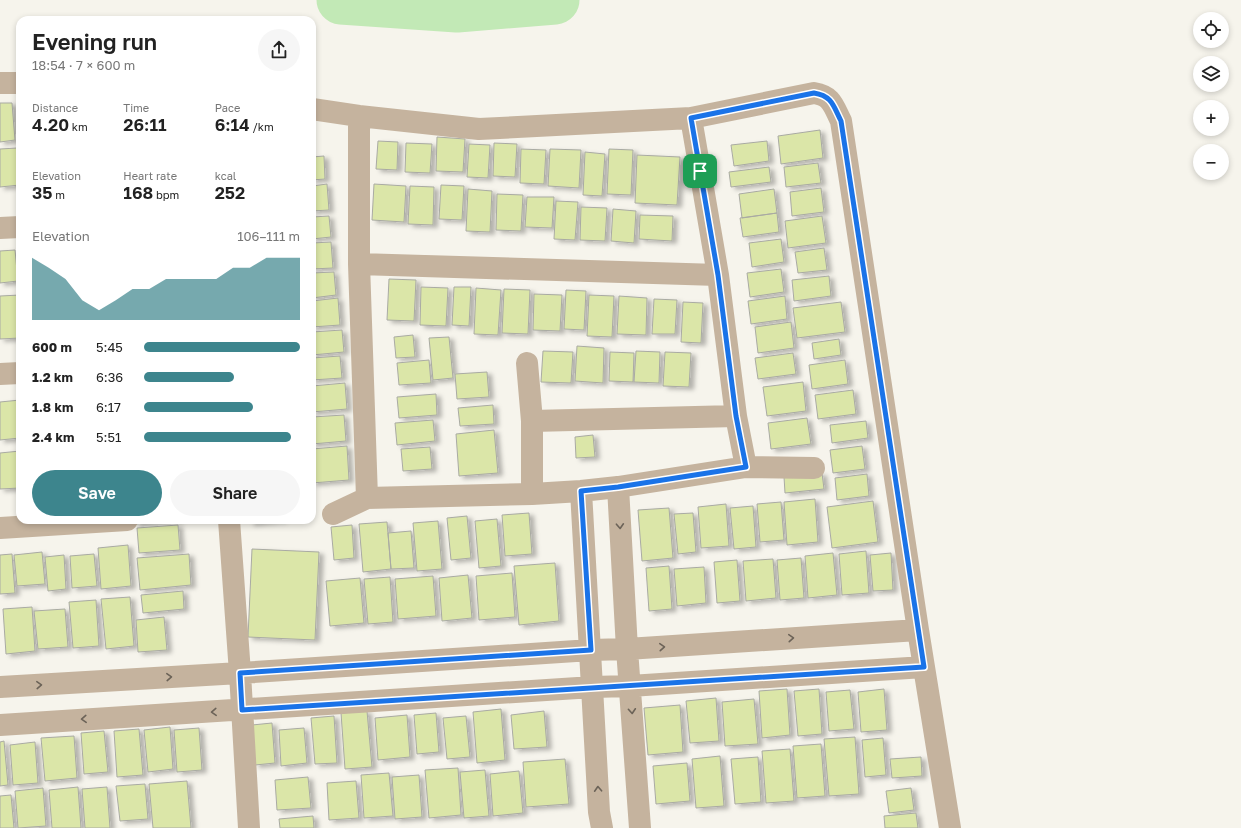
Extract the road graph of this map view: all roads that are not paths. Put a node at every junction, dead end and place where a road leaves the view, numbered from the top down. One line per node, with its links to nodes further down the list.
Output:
1 (0, 83): 2 (street)
2 (16, 83)
3 (316, 110): 4 (street)
4 (359, 116): 5 (street); 8 (street)
5 (691, 118): 9 (street); 25 (street)
6 (16, 227): 7 (street)
7 (0, 228)
8 (359, 264): 9 (street); 20 (street)
9 (718, 275): 13 (street)
10 (527, 363): 14 (street)
11 (16, 373): 12 (street)
12 (0, 374)
13 (736, 416): 14 (street); 15 (street)
14 (532, 421): 19 (street)
15 (746, 467): 16 (street); 17 (street)
16 (814, 468)
17 (618, 487): 18 (street); 27 (street, one-way to 27)
18 (581, 491): 19 (street); 26 (street)
19 (532, 494): 20 (street)
20 (367, 498): 21 (street)
21 (333, 514)
22 (50, 524): 24 (street)
23 (229, 524): 29 (street)
24 (0, 528)
25 (918, 630): 27 (street, one-way to 25); 28 (street)
26 (591, 650): 27 (street); 29 (street); 32 (street)
27 (627, 650): 30 (street)
28 (924, 667): 30 (street); 38 (street)
29 (240, 673): 31 (street, one-way to 29); 33 (street)
30 (630, 686): 32 (street); 37 (street, one-way to 37)
31 (0, 687)
32 (593, 687): 33 (street); 36 (street, one-way to 32)
33 (242, 710): 34 (street, one-way to 34); 35 (street)
34 (0, 725)
35 (249, 828)
36 (602, 828)
37 (640, 828)
38 (950, 828)

